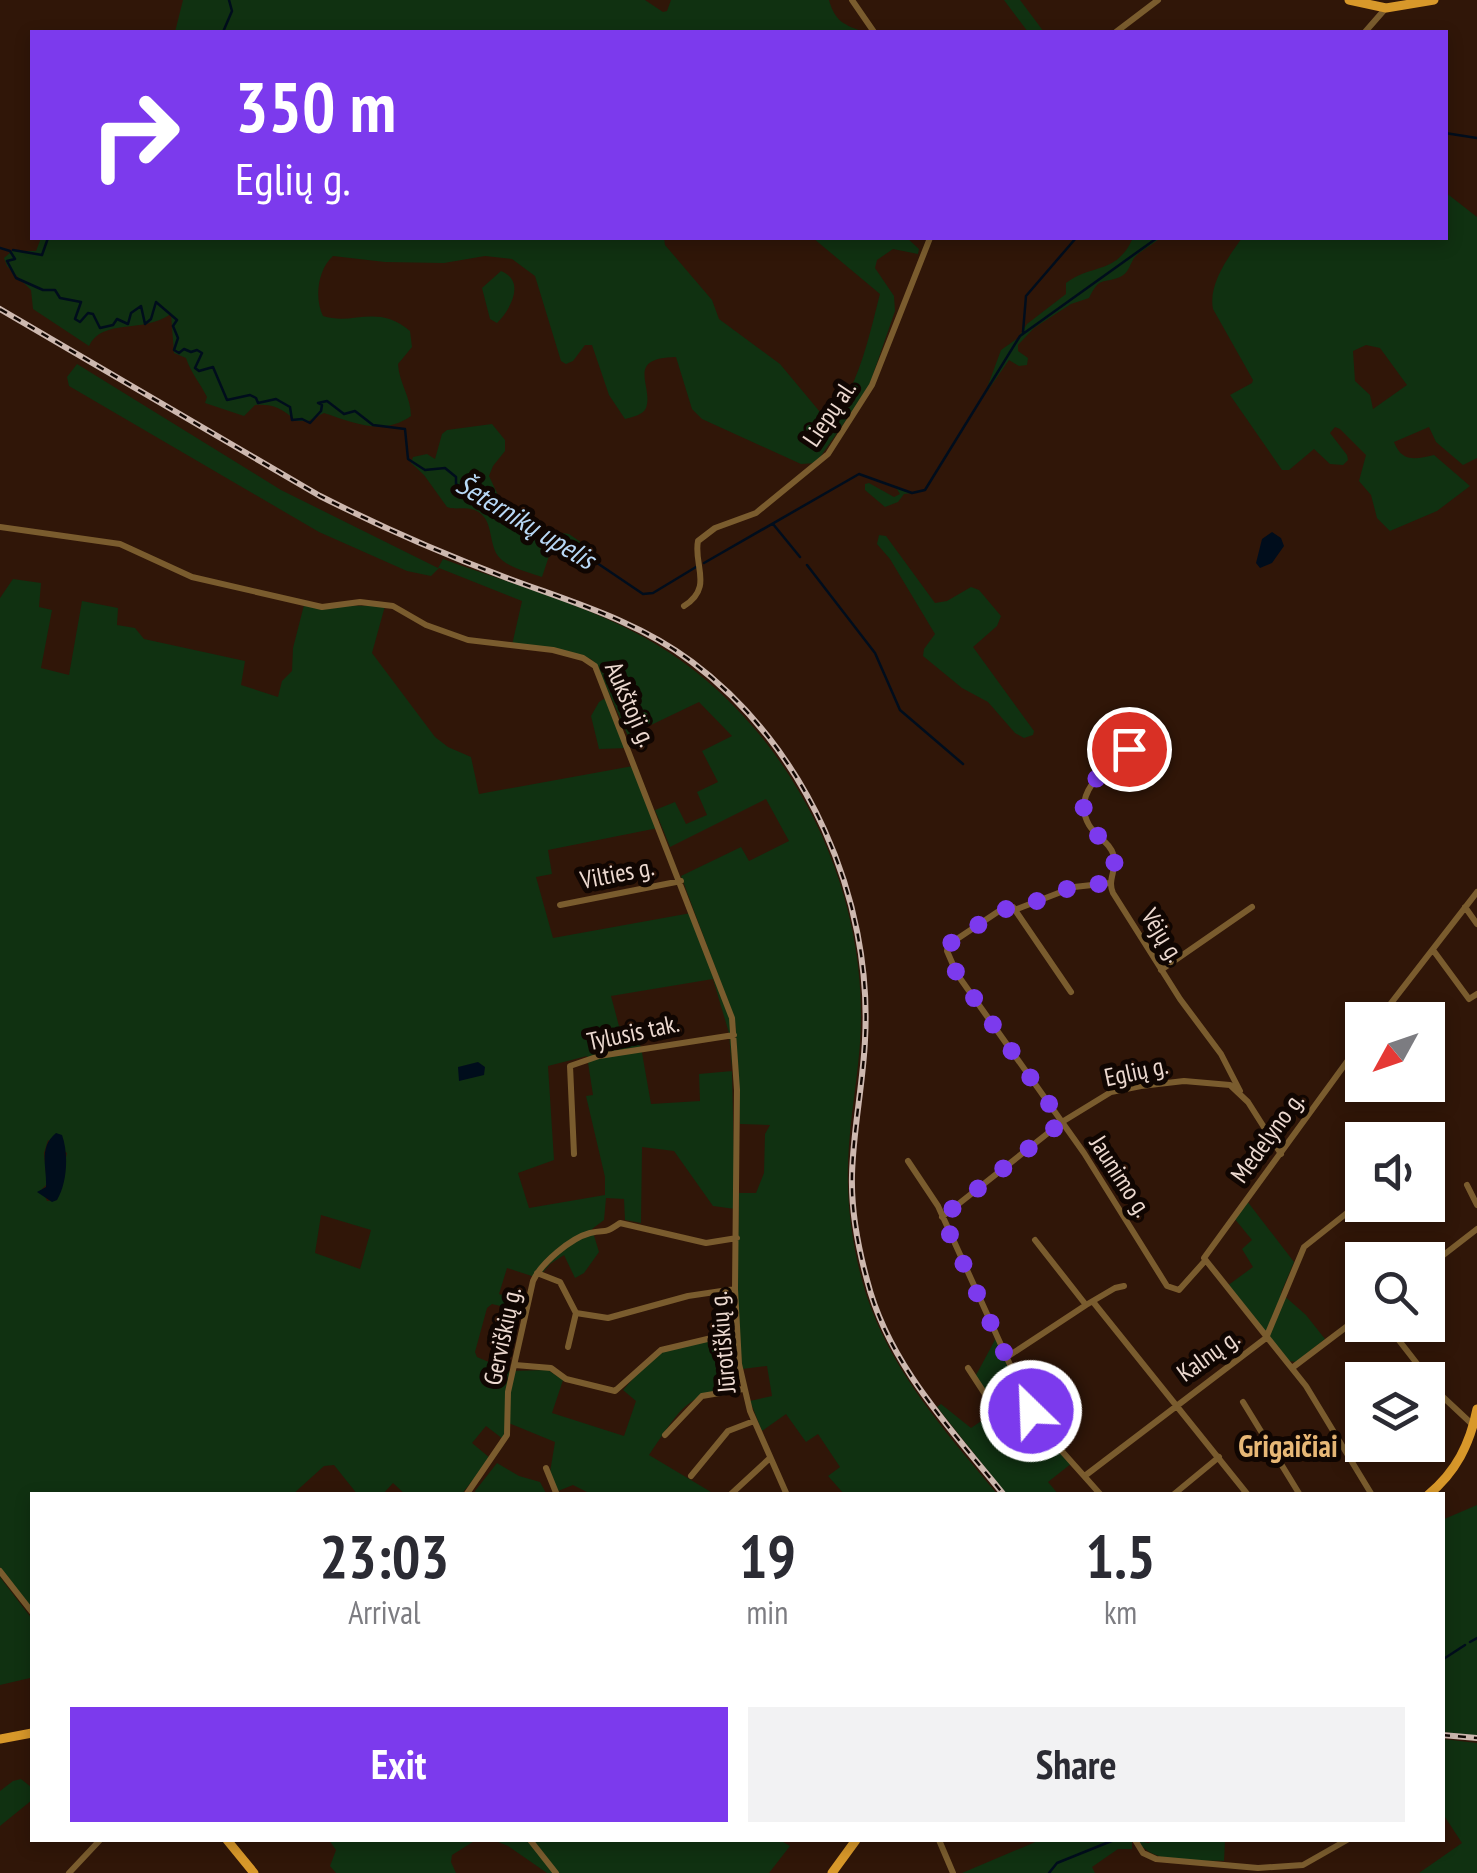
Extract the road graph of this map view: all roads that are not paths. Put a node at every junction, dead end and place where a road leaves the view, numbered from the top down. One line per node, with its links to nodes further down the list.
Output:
1 (852, 0): 6 (street)
2 (1158, 0): 7 (street)
3 (1350, 0): 5 (main road)
4 (1434, 0): 5 (main road)
5 (1386, 8): 8 (street)
6 (873, 30)
7 (1119, 30)
8 (1366, 30)
9 (929, 240): 11 (street, Liepų al.)
10 (0, 527): 13 (street, Aukštoji g.)
11 (684, 606)
12 (1129, 749): 14 (street, Vėjų g.)
13 (681, 881): 16 (street, Vilties g.); 26 (street, Aukštoji g.)
14 (1110, 883): 19 (street); 22 (street, Vėjų g.)
15 (1477, 892): 17 (street)
16 (560, 905)
17 (1465, 907): 20 (street); 21 (street)
18 (1252, 908): 22 (street)
19 (1017, 909): 23 (street); 29 (street, Jaunimo g.)
20 (1477, 924)
21 (1433, 950): 24 (street); 25 (street)
22 (1161, 970): 28 (street, Vėjų g.)
23 (1070, 992)
24 (1477, 994)
25 (1392, 1002)
26 (734, 1035): 30 (street, Tylusis tak.); 38 (street, Aukštoji g.)
27 (1345, 1064): 31 (street, Medelyno g.)
28 (1240, 1092): 29 (street, Eglių g.); 31 (street)
29 (1062, 1122): 36 (street, Eglių g.); 41 (street, Jaunimo g.)
30 (574, 1154)
31 (1281, 1154): 41 (street, Medelyno g.)
32 (908, 1161): 36 (street)
33 (1467, 1185): 34 (street)
34 (1477, 1204)
35 (1345, 1215): 49 (street, Kalnų g.)
36 (942, 1217): 52 (street)
37 (1477, 1229): 40 (street)
38 (737, 1238): 42 (street, Gerviškių g.); 44 (street, Jūrotiškių g.)
39 (1035, 1240): 45 (street)
40 (1445, 1254)
41 (1204, 1260): 49 (street)
42 (537, 1273): 46 (street); 53 (street, Gerviškių g.)
43 (1124, 1286): 45 (street)
44 (735, 1289): 46 (street); 48 (street, Jūrotiškių g.)
45 (1090, 1304): 52 (street); 58 (street)
46 (576, 1313): 51 (street)
47 (1345, 1328): 55 (street)
48 (736, 1332): 53 (street); 56 (street, Jūrotiškių g.)
49 (1266, 1338): 55 (street); 58 (street, Kalnų g.)
50 (1400, 1342): 61 (street)
51 (568, 1346)
52 (1007, 1358): 63 (street)
53 (515, 1365): 69 (street, Gerviškių g.)
54 (968, 1368): 63 (street)
55 (1292, 1368): 77 (street)
56 (743, 1389): 60 (street, Jūrotiškių g.); 62 (street)
57 (1243, 1402): 76 (street)
58 (1177, 1404): 64 (street); 67 (street, Kalnų g.)
59 (1477, 1408): 61 (main road)
60 (754, 1421): 65 (street, Jūrotiškių g.); 68 (street)
61 (1474, 1425): 78 (main road)
62 (665, 1435)
63 (1058, 1448): 67 (street)
64 (1219, 1457): 74 (street); 75 (street)
65 (770, 1458): 71 (street); 72 (street, Jūrotiškių g.)
66 (546, 1468): 70 (street)
67 (1086, 1475): 73 (street)
68 (691, 1476)
69 (468, 1492)
70 (556, 1492)
71 (733, 1492)
72 (785, 1492)
73 (1099, 1492)
74 (1177, 1492)
75 (1246, 1492)
76 (1298, 1492)
77 (1370, 1492)
78 (1431, 1492)
79 (0, 1570): 80 (street)
80 (30, 1609)
81 (30, 1732): 82 (main road)
82 (0, 1738)
83 (98, 1842): 91 (street)
84 (229, 1842): 92 (main road)
85 (532, 1842): 93 (street)
86 (855, 1842): 94 (main road)
87 (940, 1842): 95 (street)
88 (1136, 1842): 90 (street)
89 (1343, 1842): 90 (street)
90 (1259, 1870)
91 (69, 1873)
92 (254, 1873)
93 (556, 1873)
94 (832, 1873)
95 (954, 1873)

